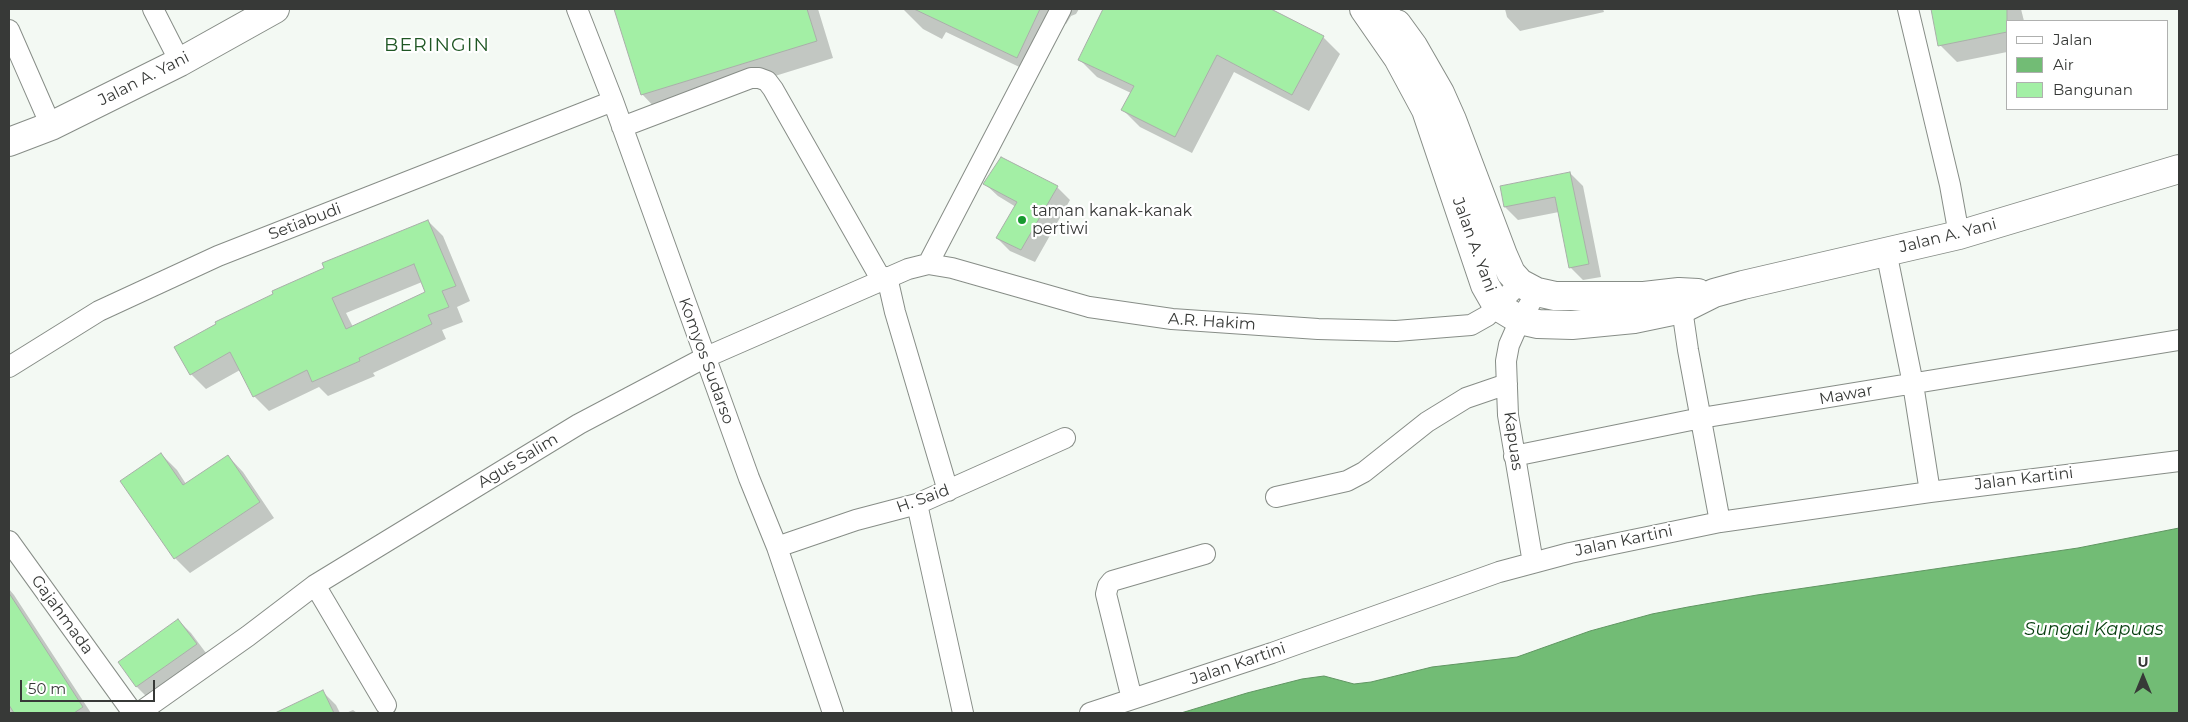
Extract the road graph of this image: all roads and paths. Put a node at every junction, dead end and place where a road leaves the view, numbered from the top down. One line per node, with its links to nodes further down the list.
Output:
1 (153, 9): 8 (street)
2 (275, 9): 8 (highway, Jalan A. Yani)
3 (577, 9): 9 (street, Komyos Sudarso)
4 (1061, 9): 16 (street)
5 (1908, 9): 14 (street)
6 (1379, 12): 18 (highway, Jalan A. Yani); 20 (highway, Jalan A. Yani)
7 (9, 30): 10 (street)
8 (180, 62): 10 (highway, Jalan A. Yani)
9 (613, 101): 11 (street, Komyos Sudarso); 24 (street, Setiabudi)
10 (51, 126): 12 (highway, Jalan A. Yani)
11 (622, 127): 17 (street); 23 (street, Komyos Sudarso)
12 (9, 142)
13 (2179, 169): 14 (highway, Jalan A. Yani)
14 (1959, 235): 15 (highway, Jalan A. Yani)
15 (1886, 251): 19 (highway, Jalan A. Yani); 26 (street)
16 (928, 264): 17 (street, Agus Salim); 20 (street, A.R. Hakim)
17 (884, 278): 23 (street, Agus Salim); 31 (street)
18 (1529, 288): 19 (highway, Jalan A. Yani); 20 (street, A.R. Hakim); 21 (street, Kapuas)
19 (1680, 300): 21 (highway, Jalan A. Yani); 27 (street)
20 (1497, 306): 21 (highway, Jalan A. Yani)
21 (1520, 320): 25 (street, Kapuas)
22 (2179, 340): 26 (street, Mawar)
23 (704, 358): 37 (street, Komyos Sudarso); 40 (street, Agus Salim)
24 (9, 367)
25 (1507, 384): 29 (street, Kapuas); 33 (street)
26 (1913, 384): 27 (street, Mawar); 32 (street)
27 (1701, 418): 29 (street, Mawar); 35 (street)
28 (1065, 438): 31 (street, H. Said)
29 (1514, 456): 39 (street, Kapuas)
30 (2179, 461): 32 (street, Jalan Kartini)
31 (948, 491): 34 (street, H. Said)
32 (1930, 492): 35 (street, Jalan Kartini)
33 (1276, 496)
34 (917, 504): 37 (street, H. Said); 46 (street)
35 (1720, 522): 39 (street, Jalan Kartini)
36 (9, 541): 43 (street, Gajahmada)
37 (777, 548): 45 (street, Komyos Sudarso)
38 (1205, 554): 41 (street)
39 (1533, 563): 41 (street, Jalan Kartini)
40 (315, 585): 42 (street); 44 (street, Agus Salim)
41 (1132, 699): 47 (street, Jalan Kartini)
42 (386, 705)
43 (133, 713)
44 (139, 713)
45 (833, 713)
46 (963, 713)
47 (1090, 713)

